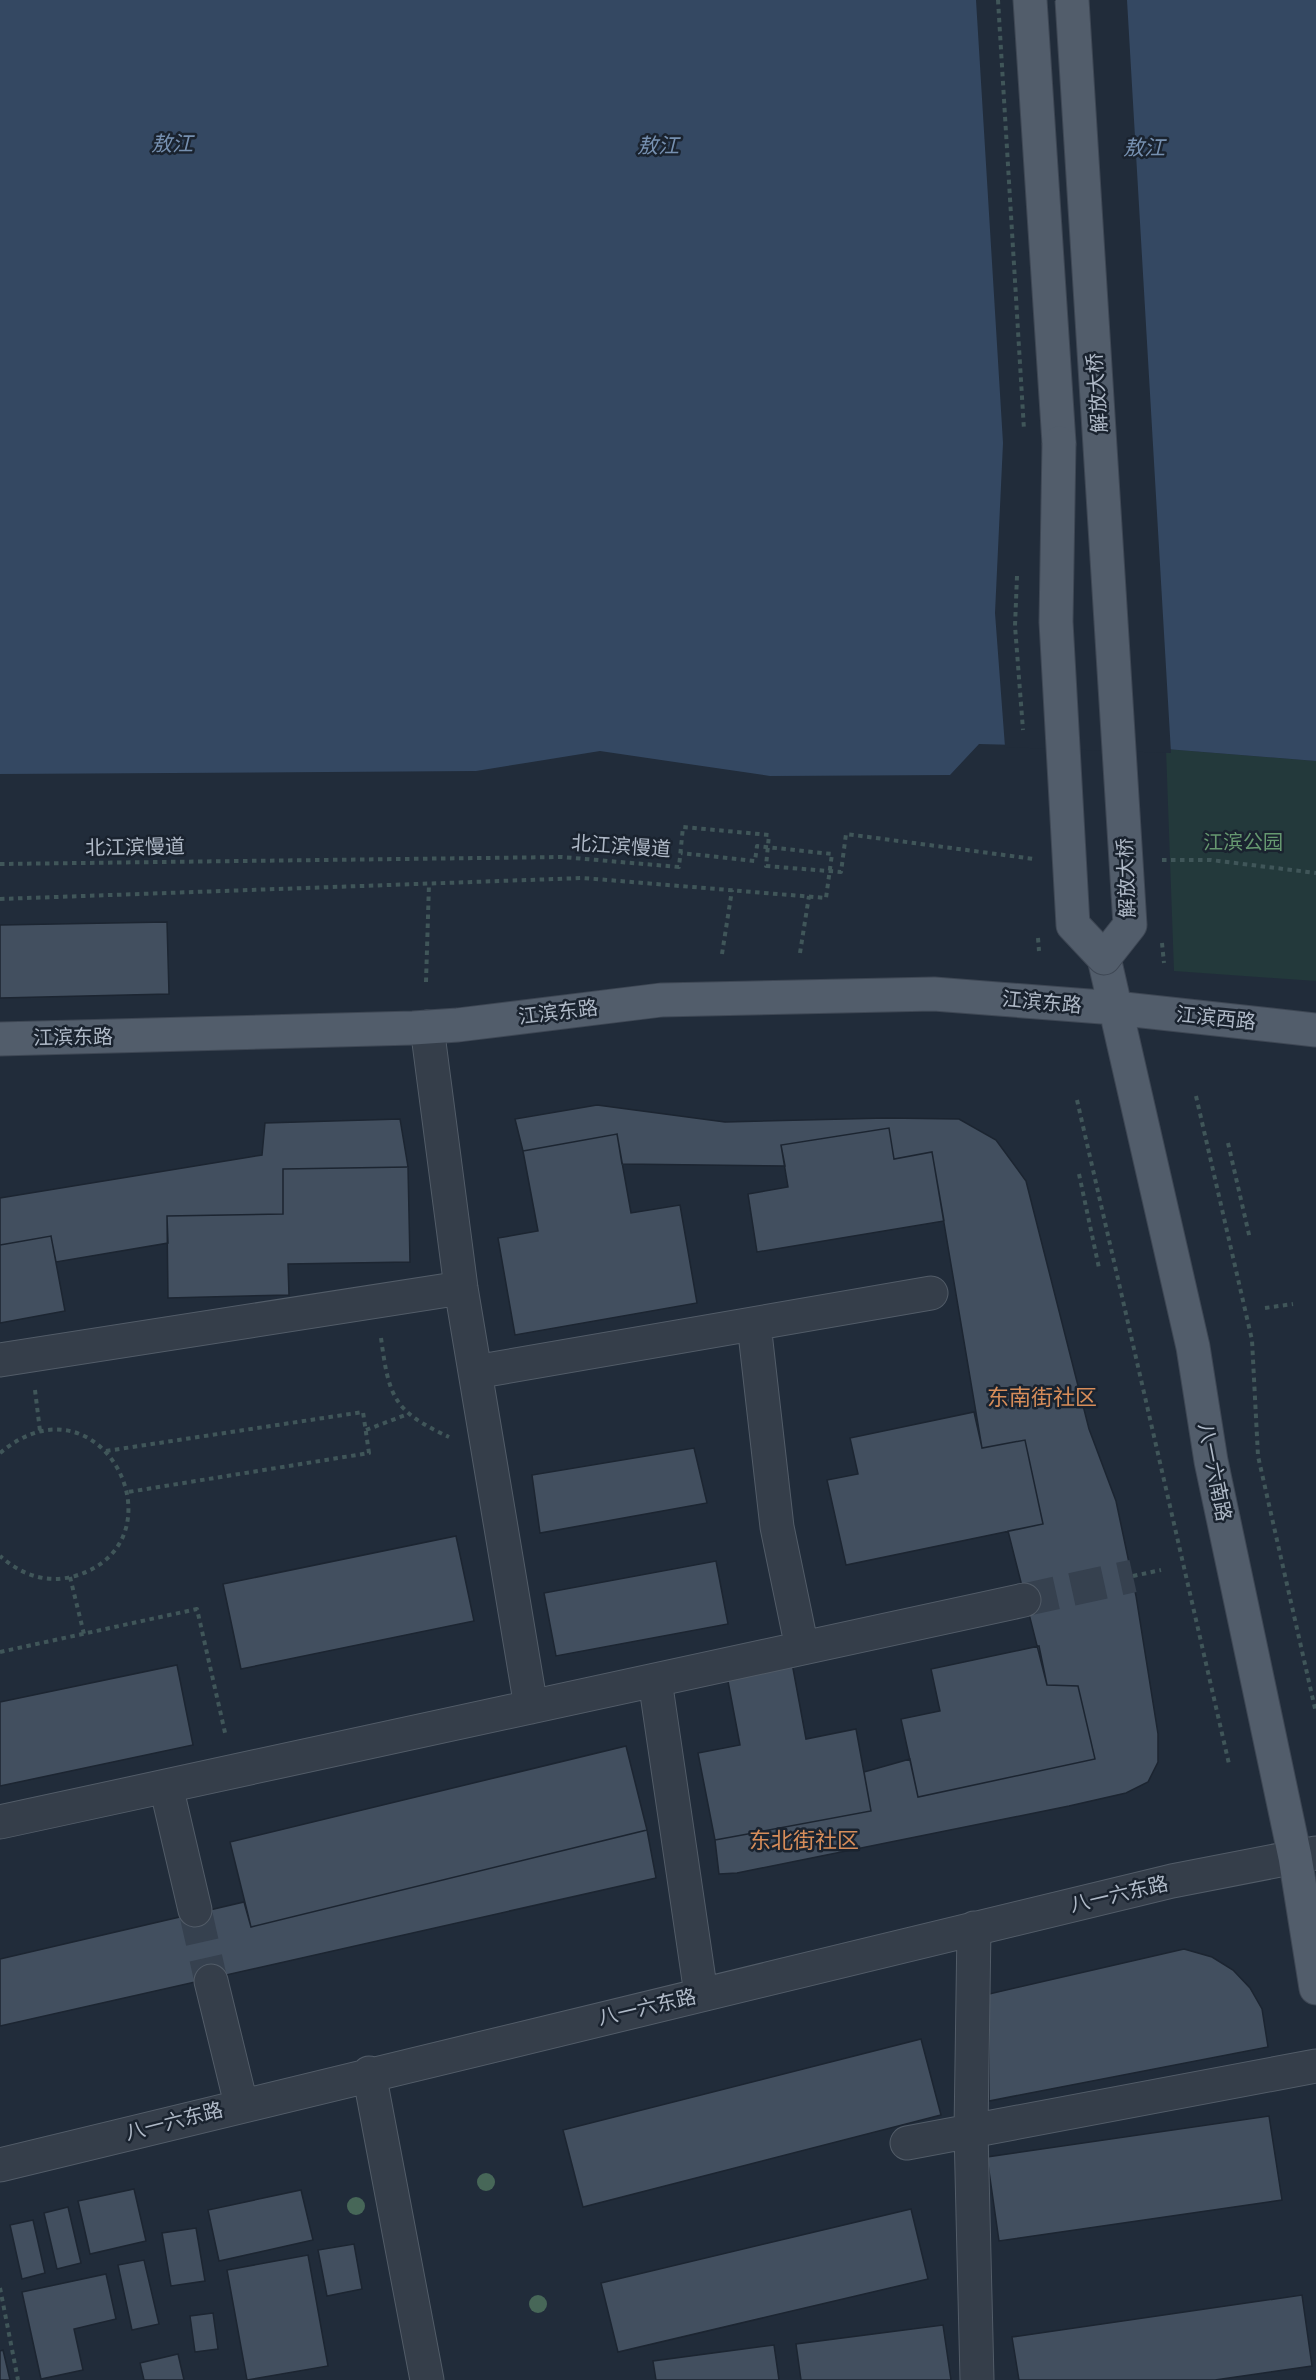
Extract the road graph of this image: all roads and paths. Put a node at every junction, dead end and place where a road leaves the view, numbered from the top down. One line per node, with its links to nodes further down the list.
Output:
1 (998, 0): 4 (path, bridge)
2 (1030, 0): 22 (main road, 解放大桥, bridge)
3 (1072, 0): 22 (main road, 解放大桥, bridge)
4 (1024, 432)
5 (1018, 569): 6 (path, bridge)
6 (1023, 742)
7 (1031, 847): 12 (path)
8 (681, 853): 9 (path, 北江滨慢道); 11 (path, 北江滨慢道); 16 (path, bridge)
9 (1039, 860)
10 (1154, 860): 13 (path)
11 (0, 864)
12 (1033, 870)
13 (1316, 873)
14 (429, 884): 15 (path, bridge); 17 (path, bridge); 23 (path)
15 (732, 891): 16 (path, bridge); 21 (path)
16 (808, 896): 20 (path)
17 (0, 899)
18 (1037, 928): 19 (path, bridge)
19 (1039, 951)
20 (800, 953)
21 (722, 954)
22 (1104, 958): 24 (main road, 八一六南路)
23 (426, 982)
24 (1115, 1008): 25 (main road, 江滨东路); 26 (main road, 江滨西路); 65 (main road, 八一六南路)
25 (427, 1028): 27 (main road, 江滨东路); 34 (street)
26 (1316, 1030)
27 (0, 1039)
28 (1196, 1096): 60 (path)
29 (1077, 1100): 61 (path)
30 (1228, 1143): 32 (path)
31 (1079, 1174): 33 (path)
32 (1250, 1239)
33 (1099, 1268)
34 (461, 1288): 36 (street); 41 (street)
35 (930, 1293): 39 (street)
36 (376, 1302): 40 (street); 42 (path)
37 (1293, 1304): 38 (path)
38 (1266, 1308)
39 (754, 1324): 41 (street); 56 (street)
40 (0, 1360)
41 (475, 1372): 44 (street)
42 (408, 1414): 43 (path); 44 (path)
43 (366, 1430): 45 (path); 47 (path)
44 (486, 1438): 59 (street)
45 (106, 1451): 46 (path); 47 (path)
46 (0, 1453)
47 (128, 1492): 53 (path)
48 (0, 1556): 49 (path)
49 (6, 1562): 50 (path); 53 (path)
50 (0, 1567)
51 (1161, 1570): 52 (path)
52 (1133, 1576)
53 (70, 1577): 55 (path)
54 (1024, 1600): 56 (street)
55 (84, 1634): 57 (path); 62 (path)
56 (802, 1648): 58 (street)
57 (0, 1652)
58 (655, 1680): 59 (street); 70 (street)
59 (531, 1707): 62 (street)
60 (1316, 1713)
61 (1229, 1764)
62 (234, 1772): 63 (street)
63 (166, 1786): 64 (street); 66 (street)
64 (0, 1822)
65 (1306, 1855): 67 (street, 八一六东路); 69 (main road, 八一六南路)
66 (195, 1910)
67 (974, 1928): 70 (street, 八一六东路); 74 (street)
68 (211, 1981): 73 (street)
69 (1316, 1988)
70 (701, 1994): 72 (street, 八一六东路)
71 (1316, 2066): 74 (street)
72 (369, 2073): 73 (street, 八一六东路); 79 (street)
73 (241, 2104): 76 (street, 八一六东路)
74 (971, 2131): 75 (street); 80 (street)
75 (907, 2143)
76 (0, 2165)
77 (0, 2288): 78 (path)
78 (18, 2380)
79 (427, 2380)
80 (977, 2380)

